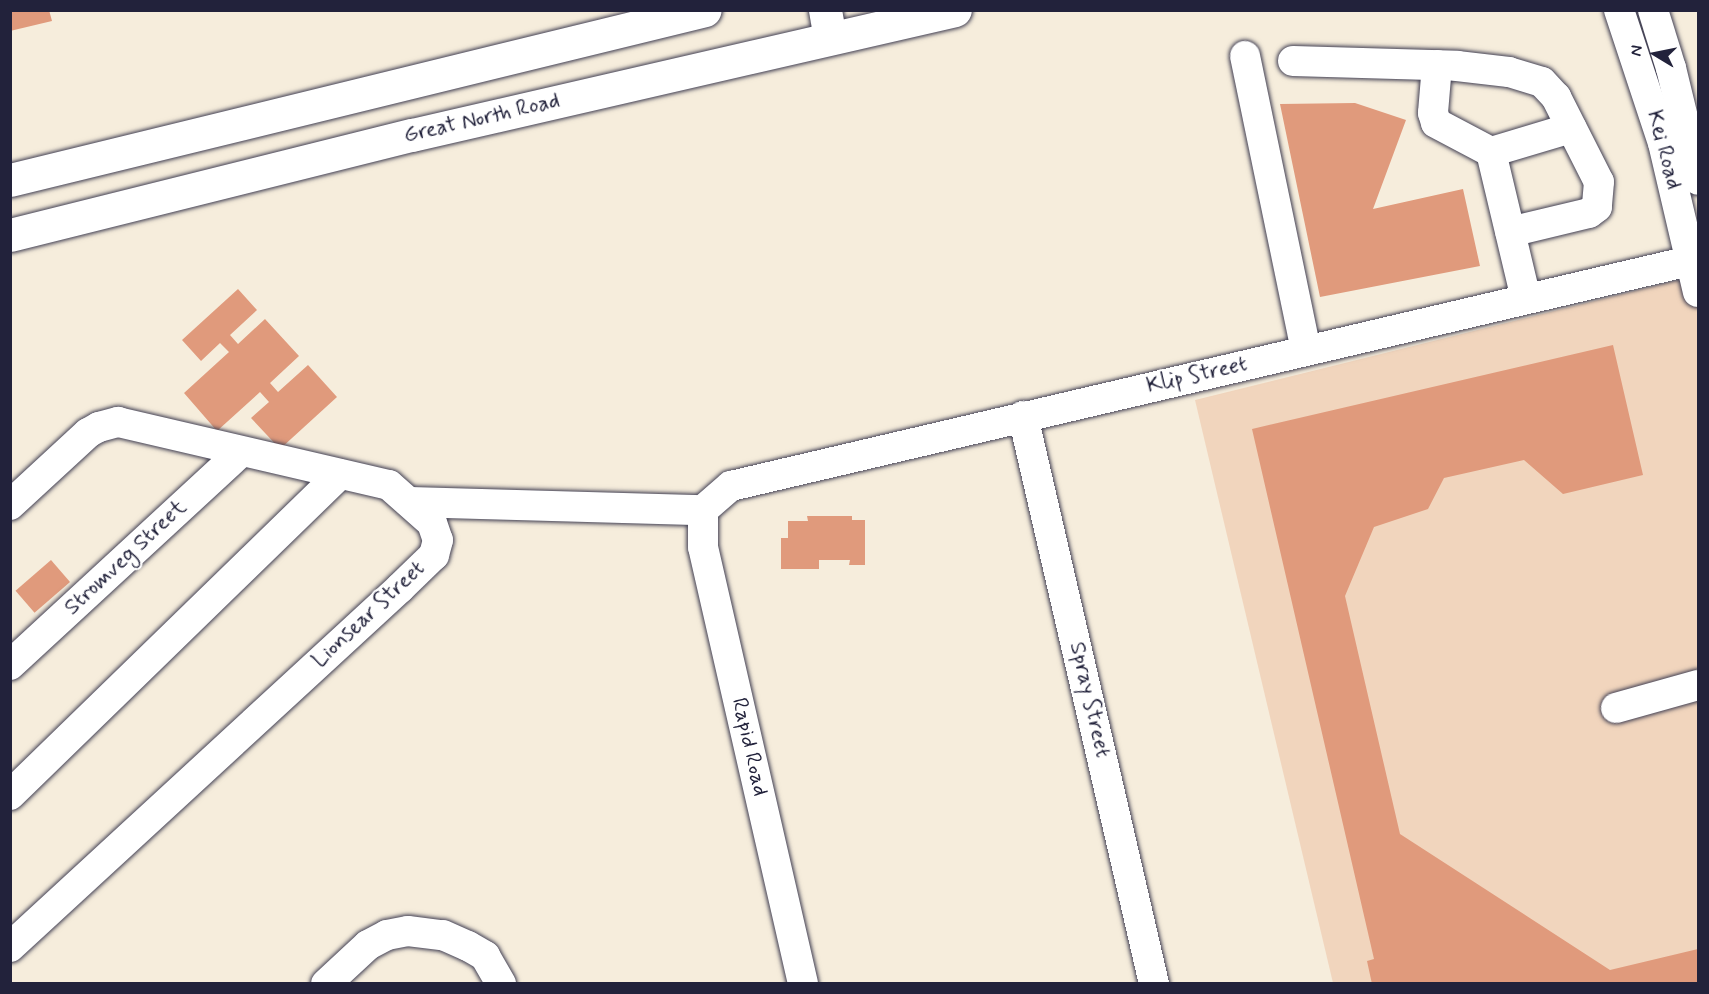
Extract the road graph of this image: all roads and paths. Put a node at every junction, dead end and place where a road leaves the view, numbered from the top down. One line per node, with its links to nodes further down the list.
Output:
1 (705, 10): 11 (main road)
2 (955, 10): 5 (main road, Great North Road)
3 (1619, 10): 15 (street, Kei Road)
4 (1653, 10): 12 (street, Kei Road)
5 (827, 24): 14 (main road, Great North Road)
6 (1245, 56): 18 (street)
7 (1293, 61): 8 (street)
8 (1437, 65): 9 (street); 10 (street)
9 (1571, 128): 10 (street); 13 (street)
10 (1491, 152): 13 (street)
11 (10, 180)
12 (1698, 180)
13 (1510, 232): 17 (street)
14 (10, 235)
15 (1695, 260): 16 (street, Kei Road); 17 (street, Klip Street)
16 (1698, 292)
17 (1526, 299): 18 (street, Klip Street)
18 (1306, 350): 19 (street, Klip Street)
19 (1023, 416): 24 (street, Klip Street); 33 (street, Spray Street)
20 (241, 452): 21 (street, Lionsear Street); 23 (street, Lionsear Street); 25 (street, Stromveg Street)
21 (340, 474): 22 (street, Lionsear Street); 28 (street)
22 (410, 502): 24 (street); 29 (street, Lionsear Street)
23 (10, 505)
24 (703, 510): 32 (street, Rapid Road)
25 (10, 665)
26 (1698, 685): 27 (street)
27 (1616, 708)
28 (10, 795)
29 (10, 947)
30 (326, 984): 31 (street)
31 (501, 984)
32 (803, 984)
33 (1154, 984)

